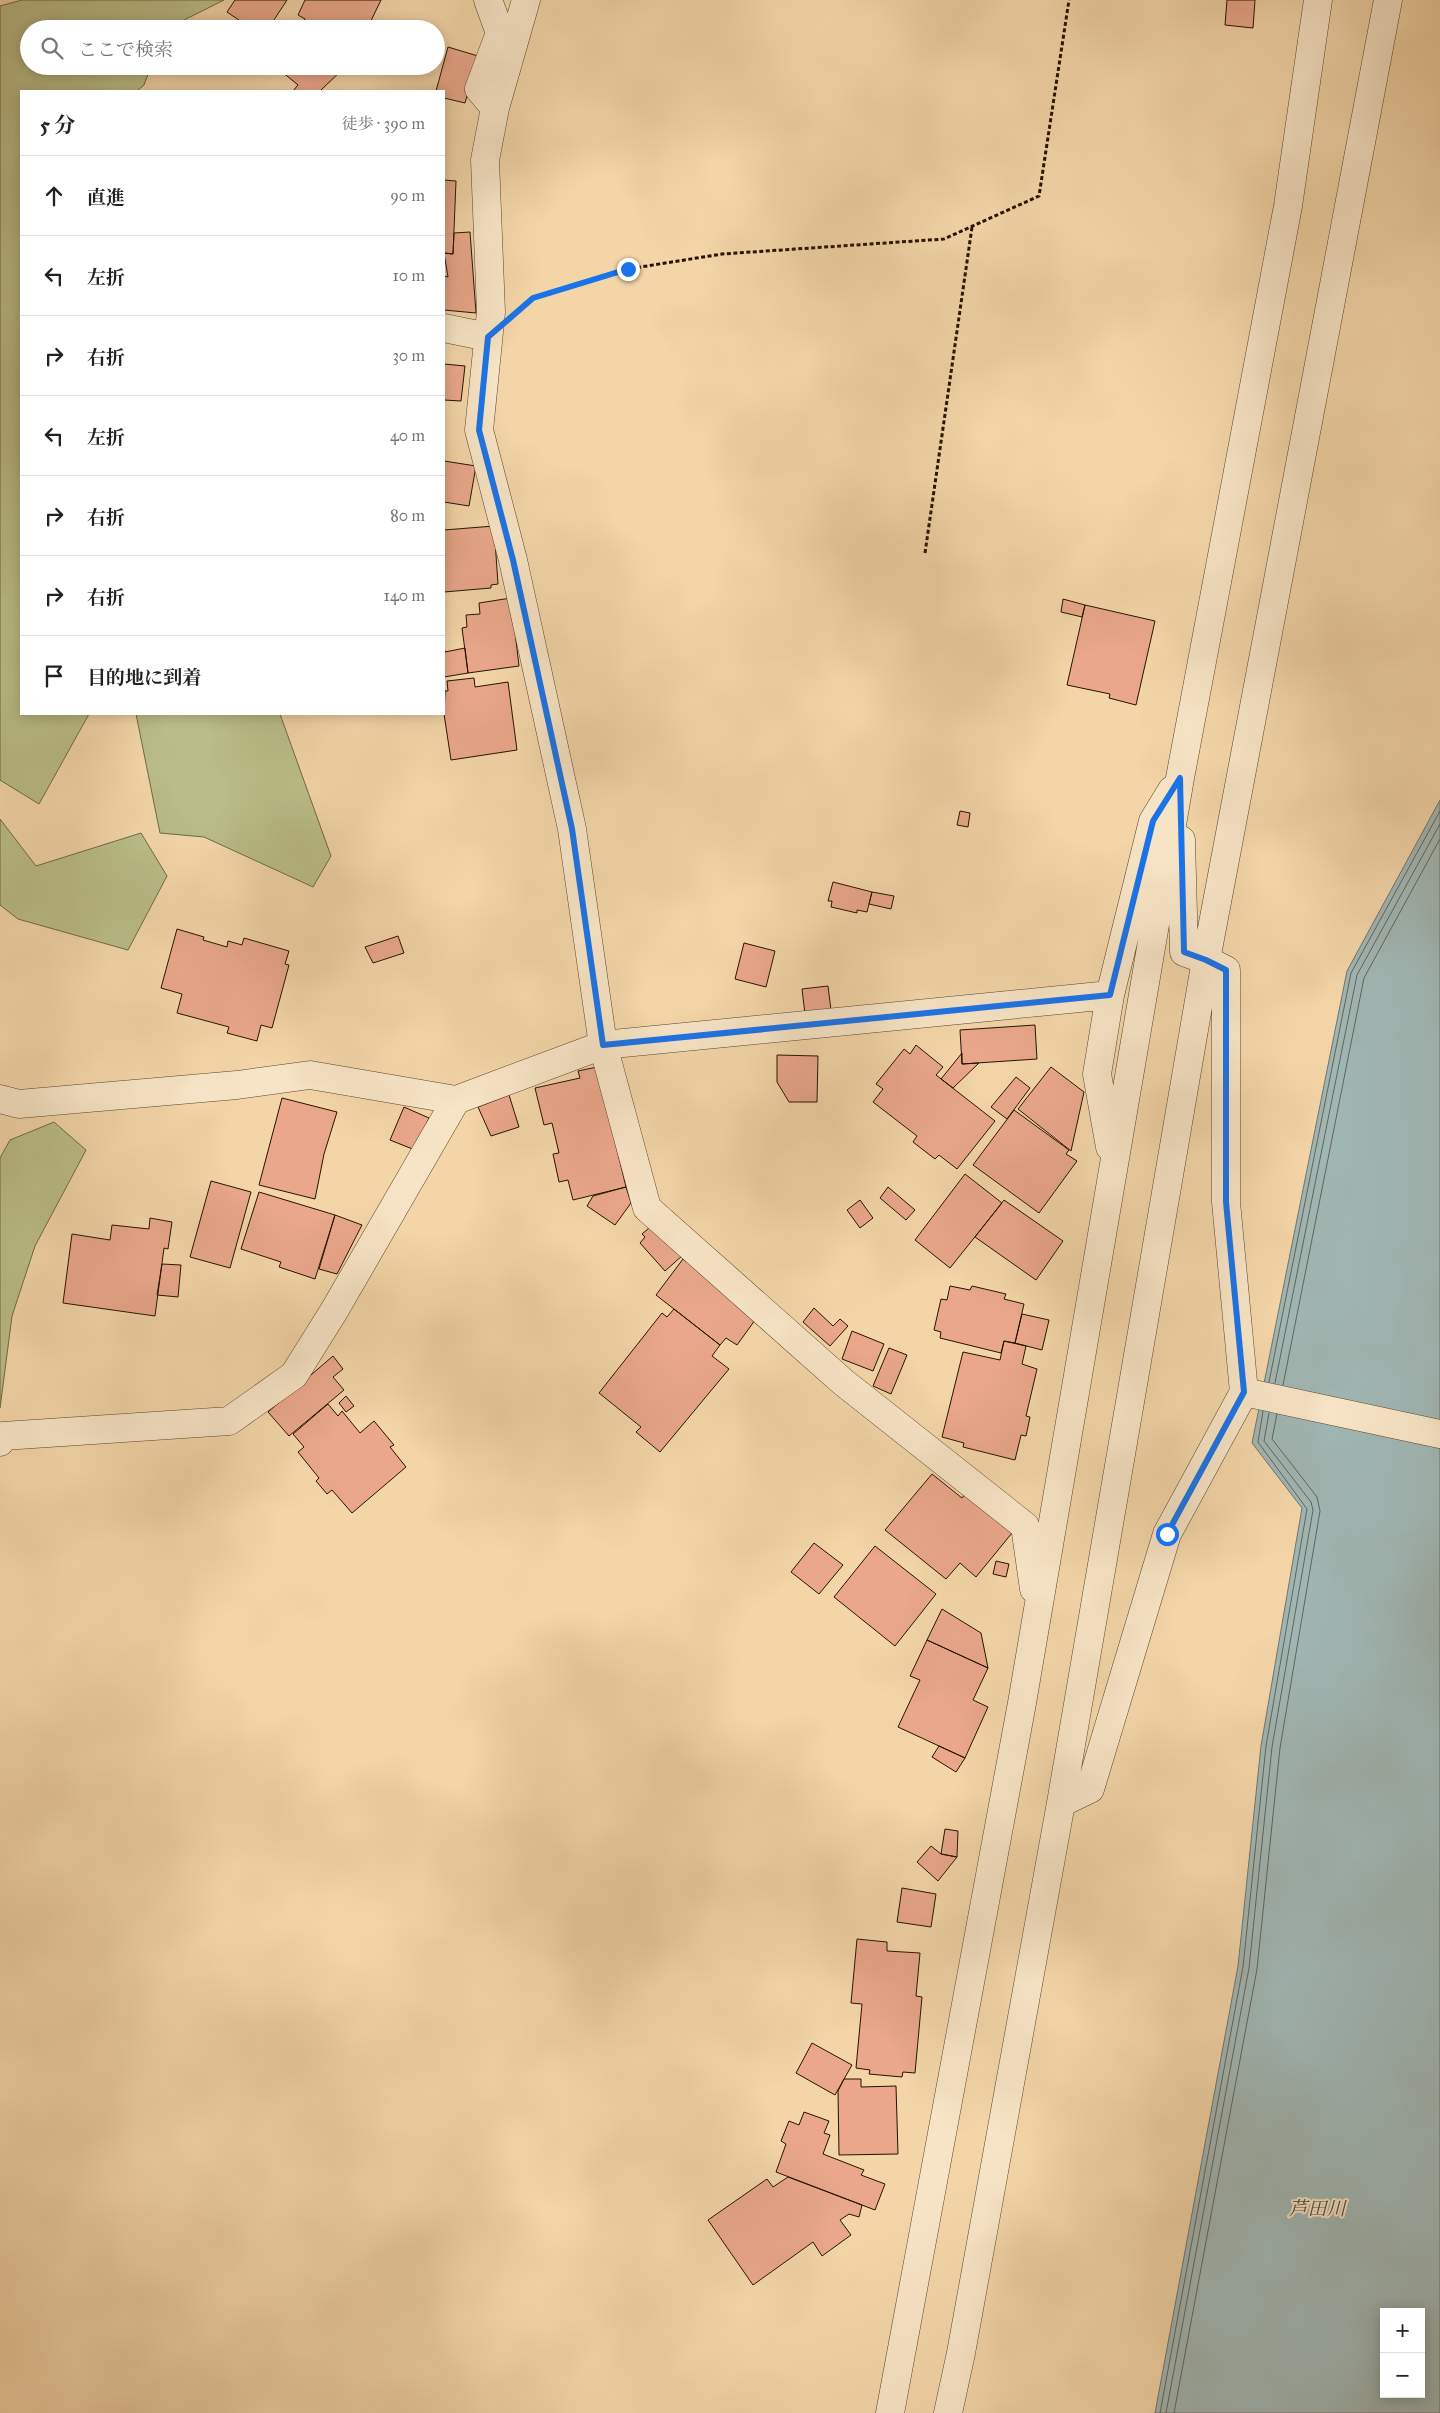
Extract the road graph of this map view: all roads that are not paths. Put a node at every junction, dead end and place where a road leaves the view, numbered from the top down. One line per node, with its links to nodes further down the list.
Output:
1 (488, 0): 5 (street)
2 (526, 0): 5 (street)
3 (1318, 0): 8 (street)
4 (1388, 0): 9 (street)
5 (495, 108): 7 (street)
6 (445, 328): 7 (street)
7 (488, 337): 11 (street)
8 (1180, 778): 9 (street); 10 (street); 14 (street)
9 (1206, 960): 15 (street); 19 (street)
10 (1110, 995): 11 (street); 14 (street)
11 (603, 1045): 13 (street); 18 (street)
12 (0, 1099): 13 (street)
13 (456, 1100): 17 (street)
14 (1113, 1165): 18 (street)
15 (1244, 1392): 16 (street); 19 (street)
16 (1440, 1434)
17 (0, 1442)
18 (1037, 1613): 20 (street)
19 (1061, 1803): 21 (street)
20 (890, 2413)
21 (948, 2413)

